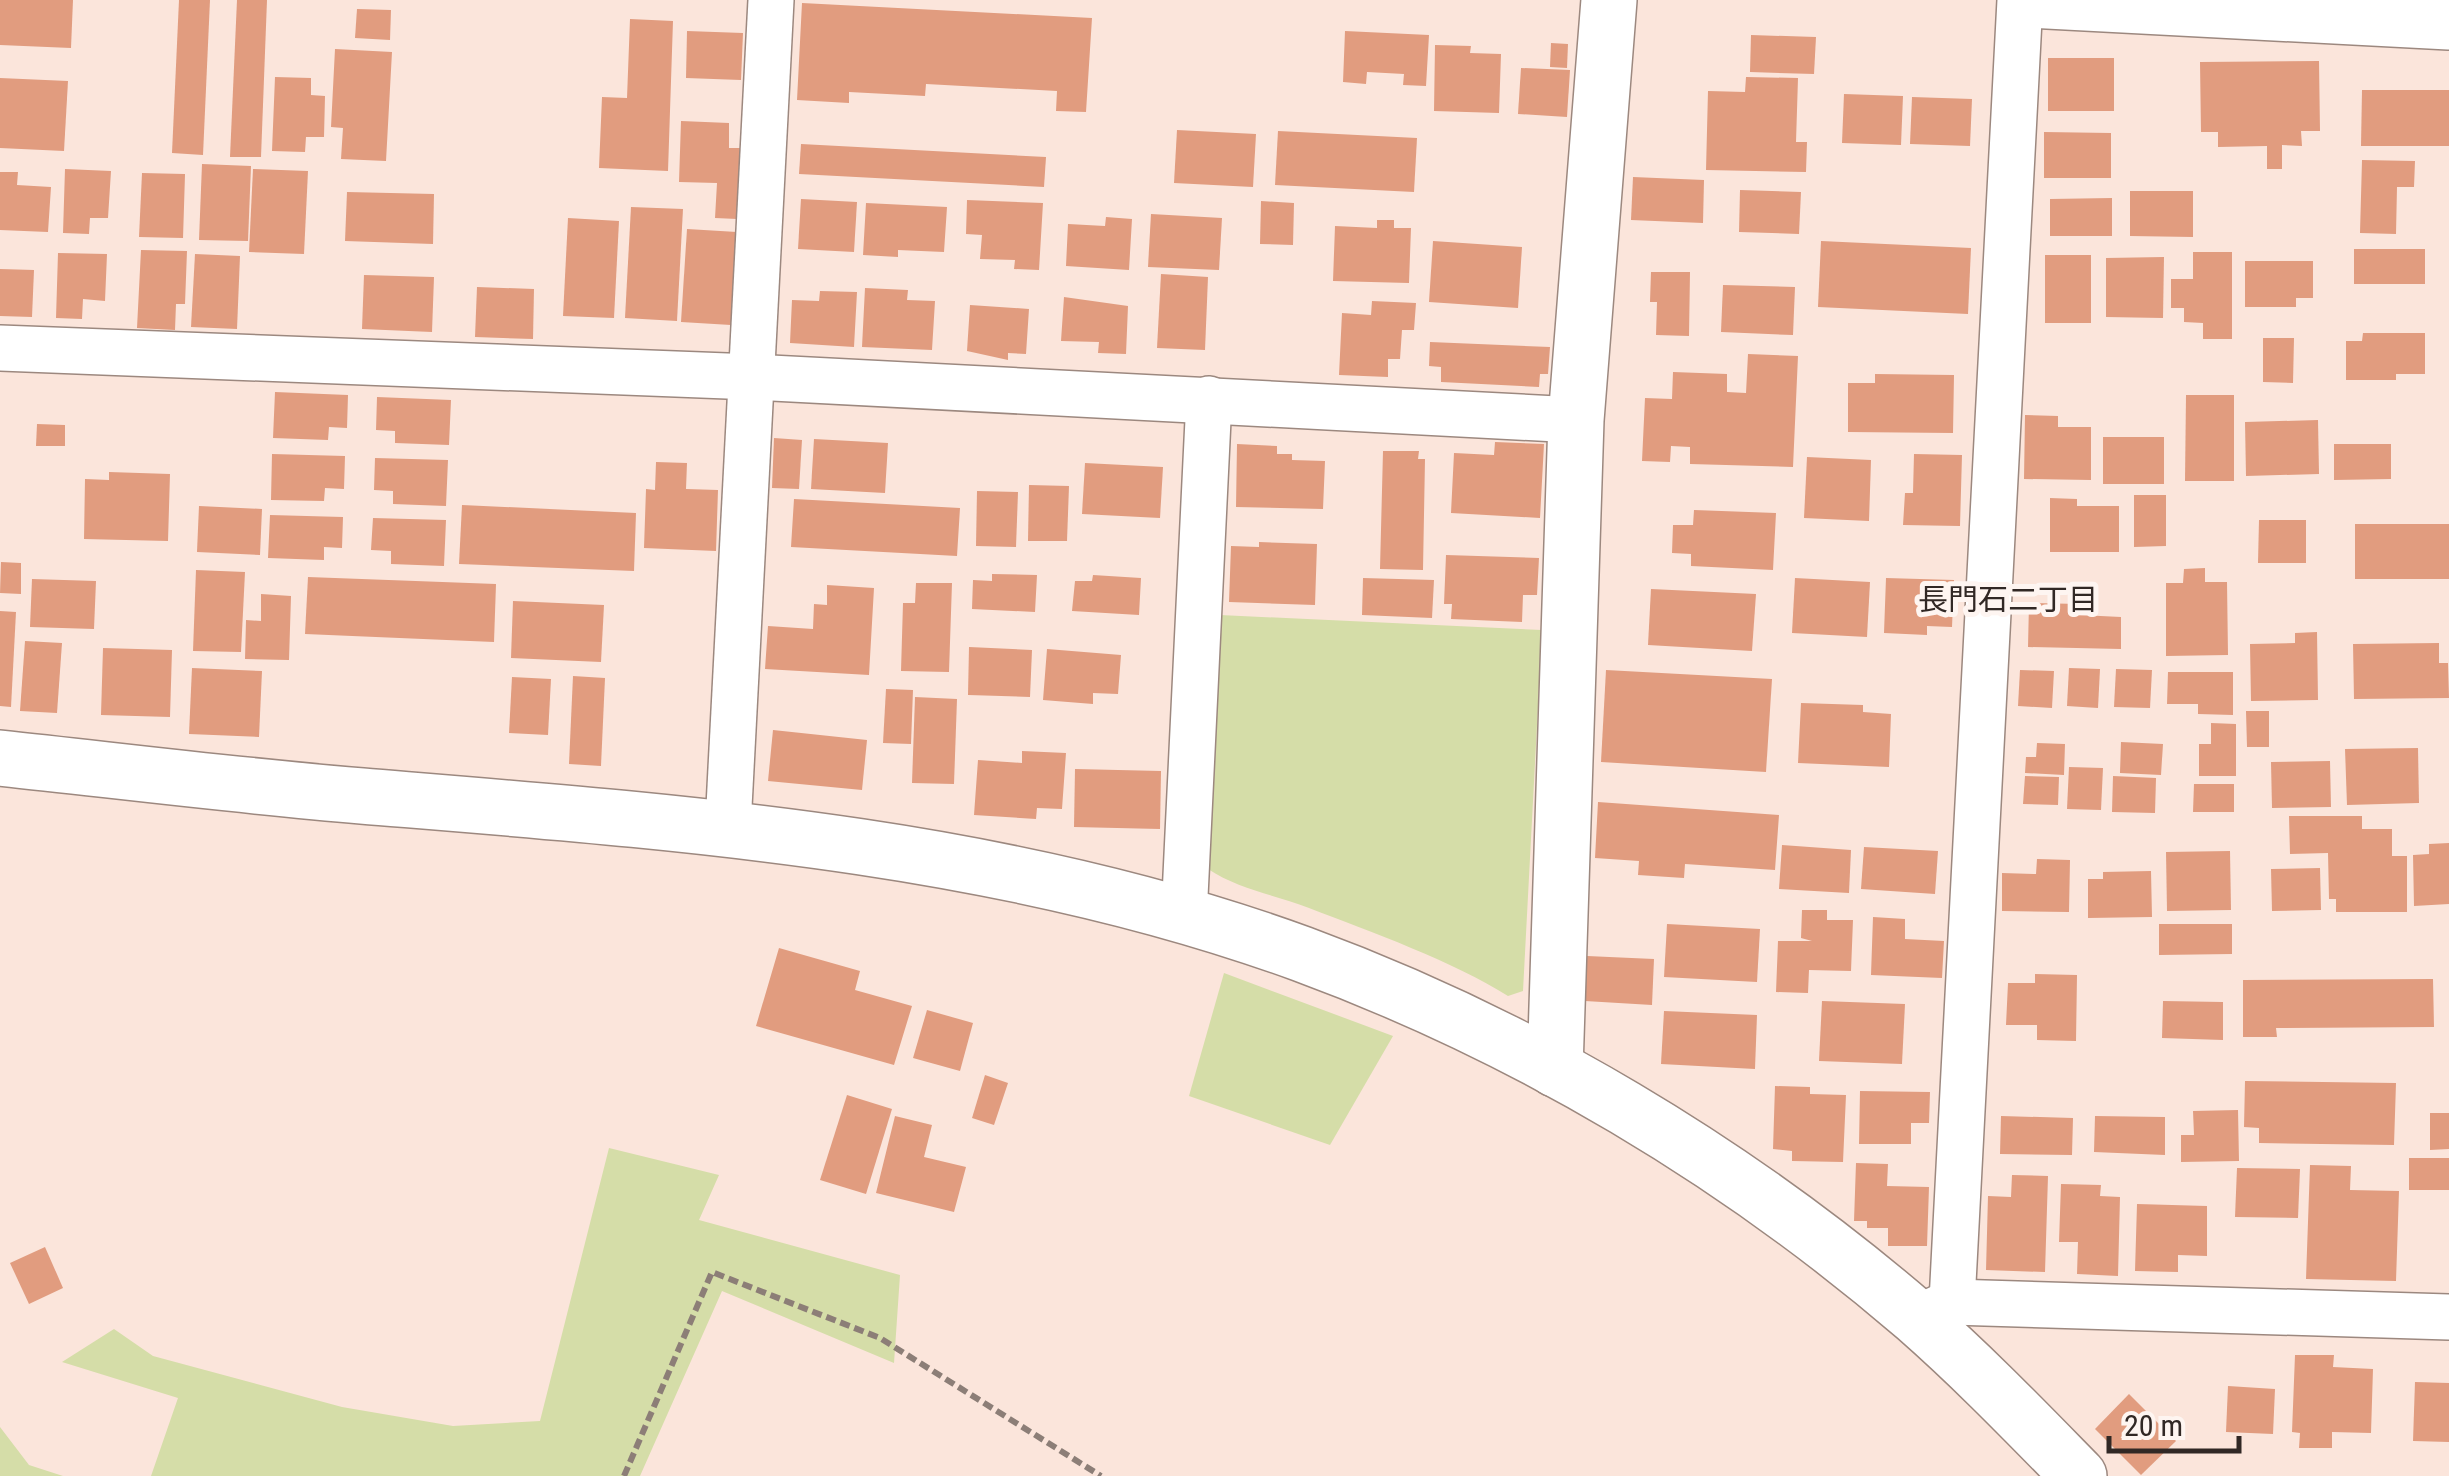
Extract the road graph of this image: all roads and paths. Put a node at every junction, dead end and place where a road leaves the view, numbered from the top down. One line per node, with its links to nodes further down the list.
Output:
1 (771, 0): 6 (street)
2 (1609, 0): 8 (street)
3 (2024, 0): 4 (street); 13 (street)
4 (2449, 22)
5 (0, 348): 6 (street)
6 (753, 377): 7 (street); 10 (street)
7 (1209, 400): 8 (street); 11 (street)
8 (1576, 420): 12 (street)
9 (0, 758): 10 (street)
10 (728, 826): 11 (street)
11 (1184, 917): 12 (street)
12 (1555, 1069): 13 (street)
13 (1935, 1310): 14 (street); 17 (street)
14 (2449, 1317)
15 (624, 1476): 16 (path)
16 (1101, 1476)
17 (2078, 1476)

